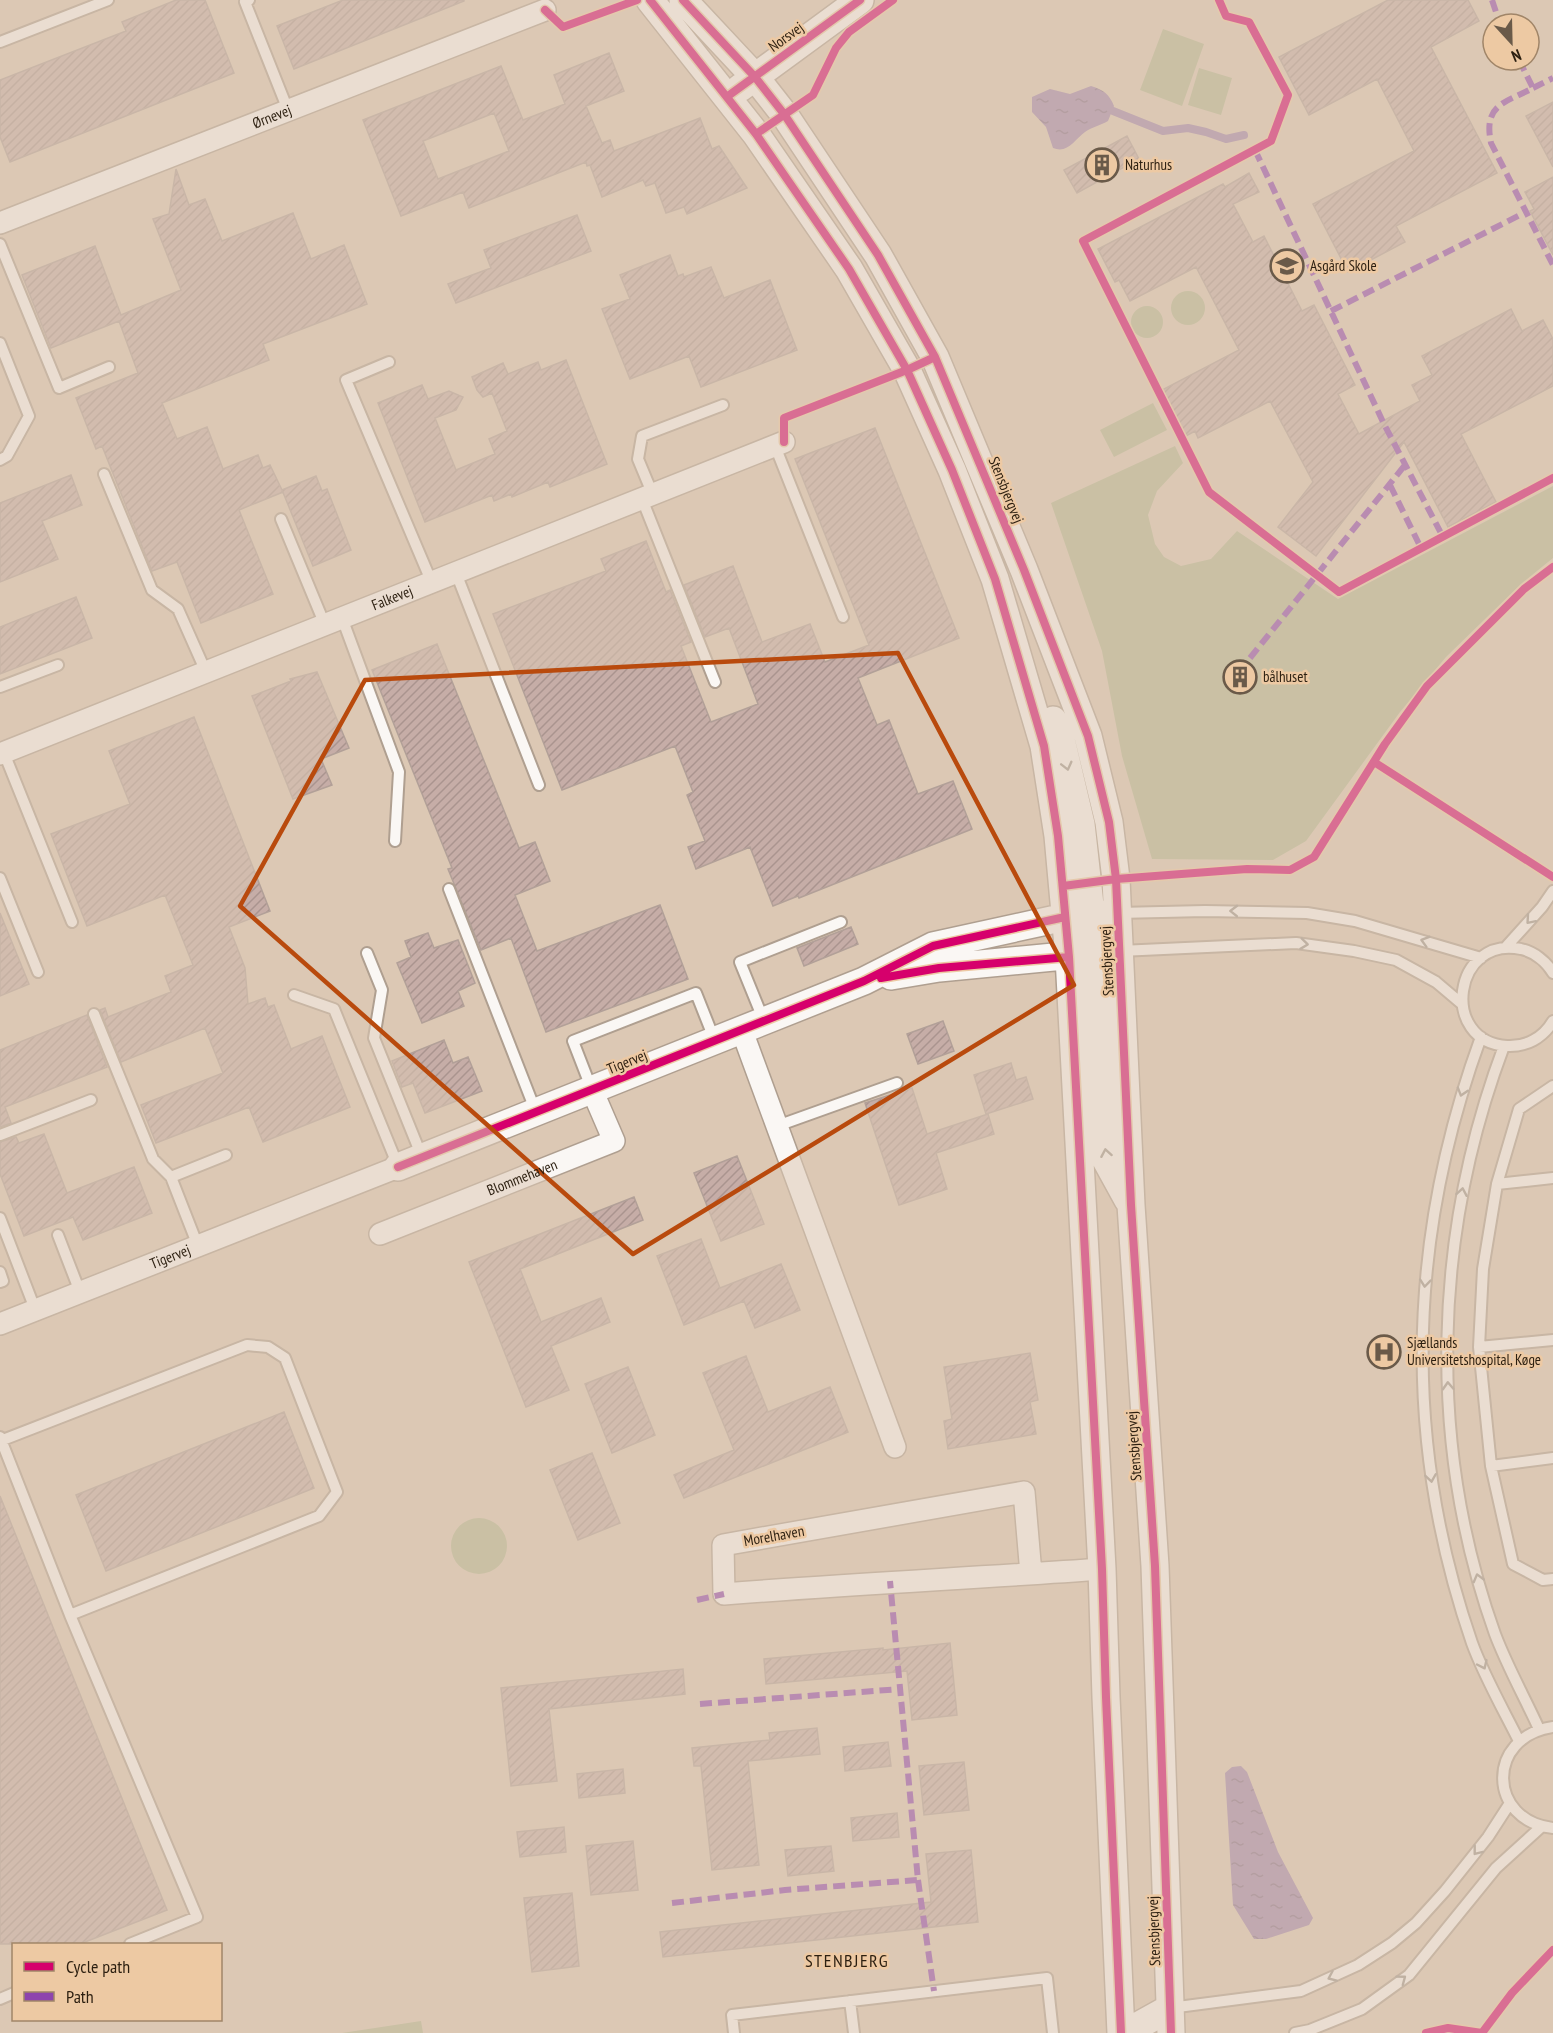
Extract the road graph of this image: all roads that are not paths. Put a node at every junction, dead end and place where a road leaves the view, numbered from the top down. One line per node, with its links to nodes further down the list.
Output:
1 (108, 0): 7 (lane)
2 (650, 0): 9 (street, Stensbjergvej)
3 (683, 0): 8 (street, Stensbjergvej)
4 (860, 0): 8 (street, Norsvej)
5 (246, 1): 10 (lane)
6 (545, 10): 10 (street, Ørnevej)
7 (0, 42)
8 (755, 77): 9 (street, Norsvej); 37 (street, Stensbjergvej)
9 (728, 96): 26 (street, Stensbjergvej)
10 (288, 110): 11 (street, Ørnevej)
11 (0, 223)
12 (0, 244): 15 (lane)
13 (0, 343): 18 (lane)
14 (389, 362): 23 (lane)
15 (109, 367)
16 (723, 405): 20 (lane)
17 (779, 444): 20 (street, Falkevej); 24 (lane)
18 (0, 460)
19 (104, 474): 28 (lane)
20 (647, 497): 22 (street, Falkevej); 29 (lane)
21 (281, 519): 25 (lane)
22 (456, 573): 23 (street, Falkevej); 32 (lane)
23 (432, 583): 25 (street, Falkevej)
24 (843, 617)
25 (333, 622): 28 (street, Falkevej); 33 (lane)
26 (1019, 655): 38 (street, Stensbjergvej, one-way to 38); 39 (street, Stensbjergvej)
27 (58, 665): 30 (lane)
28 (206, 672): 31 (street, Falkevej)
29 (715, 682)
30 (0, 687)
31 (2, 753): 40 (lane)
32 (539, 785)
33 (395, 841)
34 (0, 878): 48 (lane)
35 (449, 889): 62 (lane)
36 (1553, 891): 42 (lane, one-way to 42)
37 (1118, 913): 38 (street, Stensbjergvej); 43 (street, Stensbjergvej); 46 (lane, Stensbjergvej, one-way to 37)
38 (1091, 914): 39 (street, Stensbjergvej); 43 (street, Stensbjergvej)
39 (1065, 917): 45 (street, Stensbjergvej); 49 (street, Tigervej)
40 (72, 922)
41 (841, 922): 54 (lane)
42 (1505, 948): 46 (lane); 47 (lane)
43 (1119, 951): 45 (street, Stensbjergvej); 51 (lane, Stensbjergvej, one-way to 51); 70 (street, Stensbjergvej)
44 (368, 953): 66 (lane)
45 (1081, 955): 49 (street, Tigervej); 70 (street, Stensbjergvej, one-way to 45); 86 (street, Stensbjergvej)
46 (1481, 958): 51 (lane)
47 (1552, 966)
48 (38, 972)
49 (864, 981): 54 (street, Tigervej)
50 (294, 995): 66 (lane)
51 (1461, 1004): 55 (lane)
52 (94, 1014): 67 (lane)
53 (1553, 1022): 57 (lane)
54 (753, 1026): 56 (street, Tigervej); 63 (street)
55 (1481, 1037): 57 (lane); 92 (lane, one-way to 92)
56 (715, 1041): 60 (street, Tigervej); 60 (lane)
57 (1504, 1046): 91 (lane, one-way to 57)
58 (897, 1083): 63 (lane)
59 (1553, 1086): 69 (lane)
60 (592, 1090): 62 (street, Tigervej); 72 (street, Blommehaven)
61 (91, 1100): 64 (lane)
62 (536, 1112): 66 (street, Tigervej)
63 (777, 1126): 83 (street)
64 (0, 1135)
65 (226, 1155): 67 (lane)
66 (410, 1162): 74 (street, Tigervej)
67 (171, 1178): 74 (lane)
68 (1553, 1178): 69 (lane)
69 (1497, 1184): 81 (lane)
70 (1131, 1205): 98 (street, Stensbjergvej)
71 (0, 1218): 78 (lane)
72 (380, 1234)
73 (58, 1235): 77 (lane)
74 (198, 1246): 77 (street, Tigervej)
75 (0, 1272): 76 (lane)
76 (0, 1282)
77 (80, 1292): 78 (street, Tigervej)
78 (35, 1309): 79 (street, Tigervej)
79 (0, 1324)
80 (1553, 1340): 81 (lane)
81 (1479, 1347): 85 (lane)
82 (0, 1440): 89 (lane); 89 (lane)
83 (896, 1447)
84 (1553, 1458): 85 (lane)
85 (1491, 1466): 88 (lane)
86 (1102, 1569): 87 (street, Morelhaven); 102 (street, Stensbjergvej)
87 (1031, 1574): 87 (street, Morelhaven)
88 (1553, 1579)
89 (70, 1615): 96 (lane)
90 (1553, 1727): 91 (lane)
91 (1539, 1729): 92 (lane)
92 (1518, 1742): 93 (lane)
93 (1510, 1803): 94 (lane); 98 (lane, Stensbjergvej, one-way to 98)
94 (1541, 1827): 95 (lane); 103 (lane, one-way to 94)
95 (1553, 1828)
96 (132, 1943)
97 (850, 2001): 99 (lane); 100 (lane); 101 (lane)
98 (1170, 2020): 102 (street, Stensbjergvej)
99 (734, 2033)
100 (855, 2033)
101 (1053, 2033)
102 (1123, 2033)
103 (1295, 2033)

